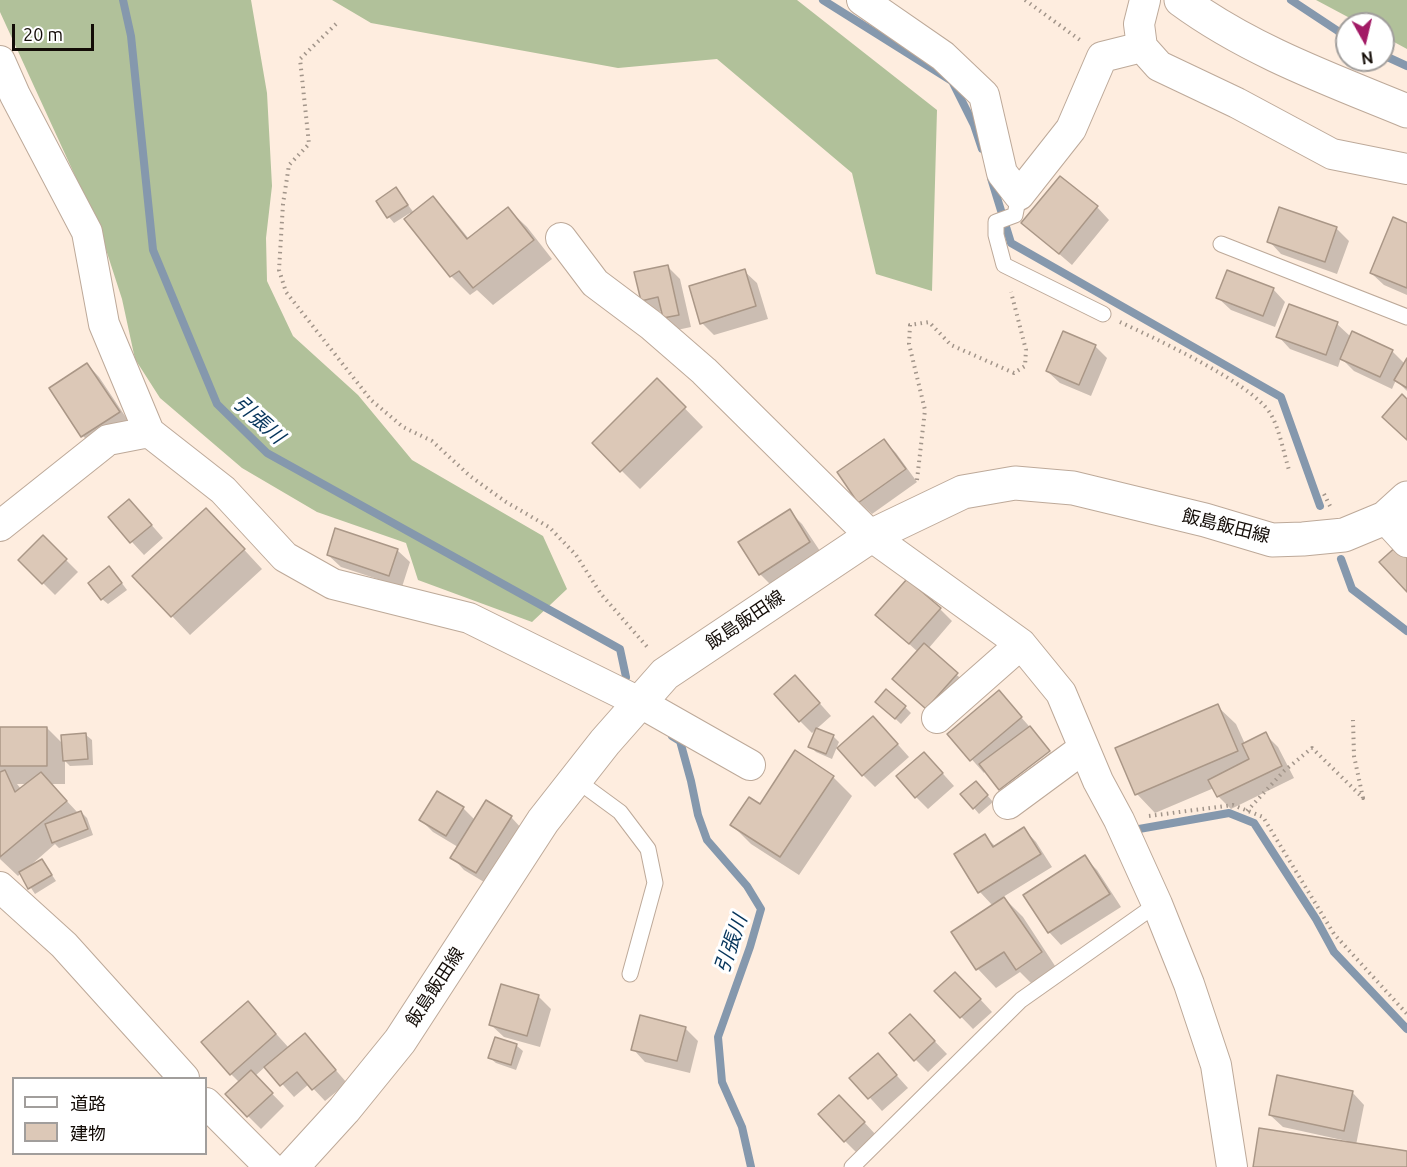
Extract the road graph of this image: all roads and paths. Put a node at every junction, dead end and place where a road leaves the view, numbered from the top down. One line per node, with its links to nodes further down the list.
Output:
1 (862, 0): 11 (street)
2 (1025, 0): 7 (path)
3 (1145, 0): 6 (street)
4 (1181, 0): 9 (main road)
5 (336, 24): 27 (path)
6 (1142, 47): 7 (street); 10 (street)
7 (1102, 57): 11 (street)
8 (0, 61): 17 (street)
9 (1407, 111)
10 (1407, 169)
11 (1017, 205): 14 (lane)
12 (561, 238): 24 (street)
13 (1221, 244): 16 (lane)
14 (1004, 265): 15 (lane); 19 (path)
15 (1103, 314): 18 (path)
16 (1407, 316)
17 (149, 432): 23 (street); 28 (street)
18 (1289, 470)
19 (917, 485)
20 (1324, 494): 22 (path)
21 (1396, 508): 24 (main road, 飯島飯田線); 25 (street)
22 (1332, 509)
23 (0, 526)
24 (871, 536): 26 (street); 27 (main road, 飯島飯田線)
25 (1407, 542)
26 (1021, 644): 29 (street); 31 (street)
27 (665, 674): 28 (main road, 飯島飯田線)
28 (639, 702): 32 (street); 33 (main road, 飯島飯田線)
29 (937, 718)
30 (1353, 720): 35 (path)
31 (1084, 748): 34 (street); 36 (street)
32 (750, 765)
33 (575, 778): 39 (lane); 43 (main road, 飯島飯田線)
34 (1008, 804)
35 (1247, 811): 36 (path); 40 (path)
36 (1119, 820): 38 (street)
37 (0, 887): 41 (street)
38 (1157, 904): 44 (lane); 45 (street)
39 (630, 974)
40 (1407, 1014)
41 (183, 1077)
42 (207, 1104): 43 (street)
43 (292, 1165)
44 (852, 1167)
45 (1232, 1167)

